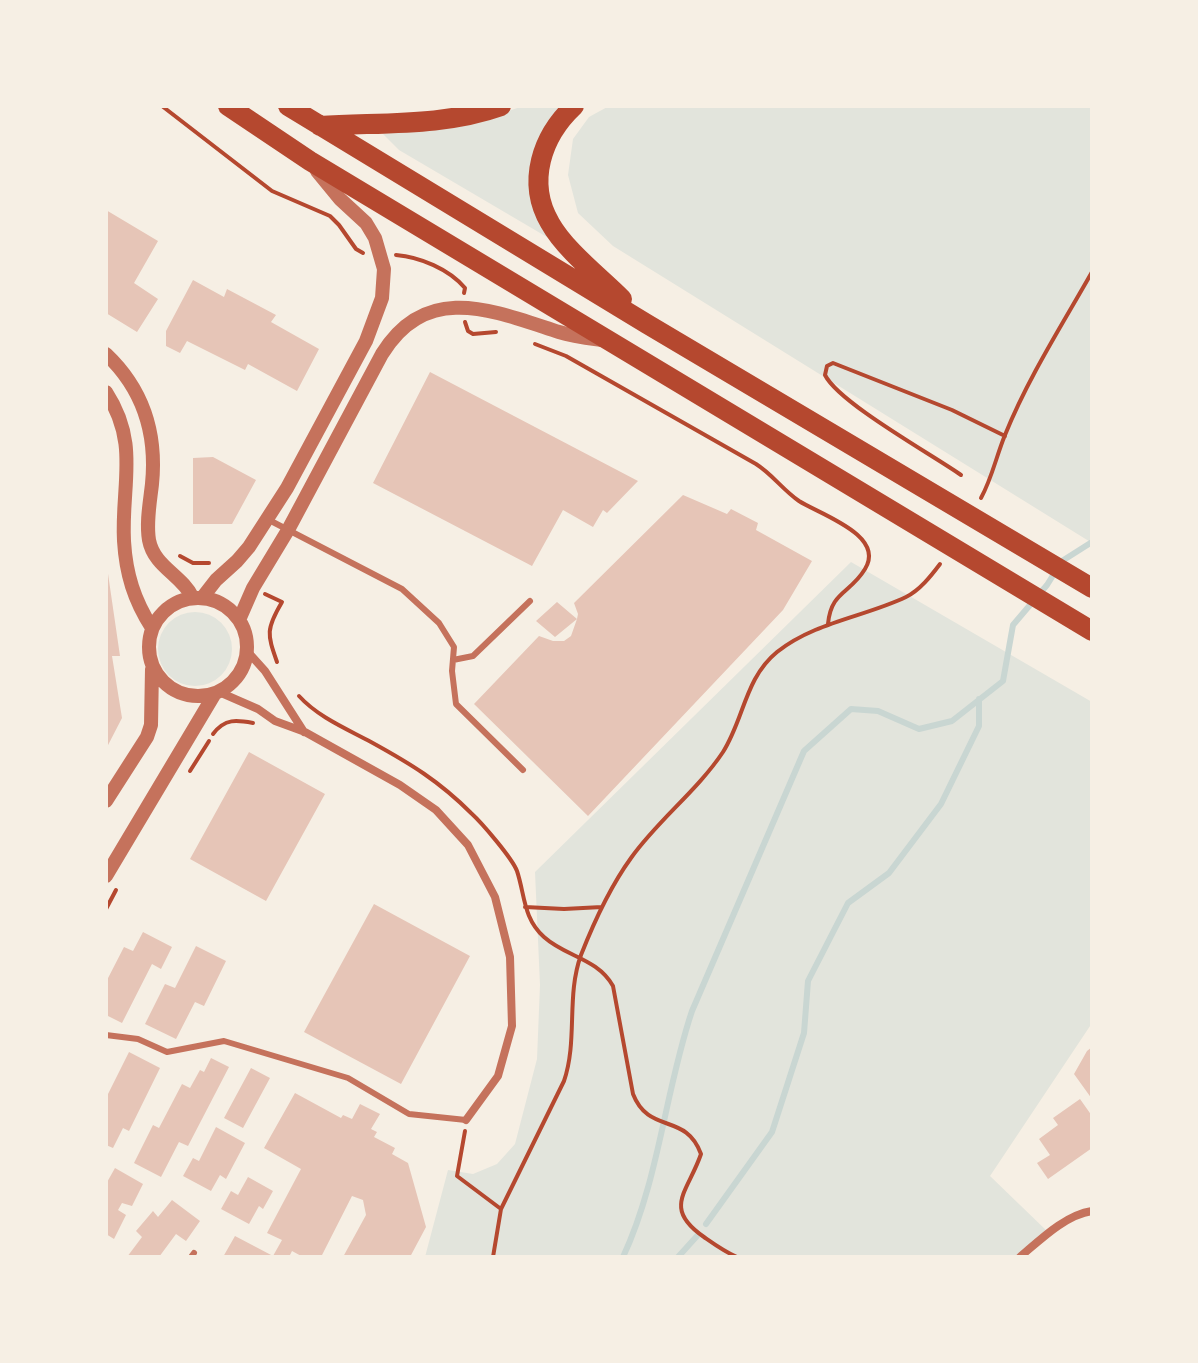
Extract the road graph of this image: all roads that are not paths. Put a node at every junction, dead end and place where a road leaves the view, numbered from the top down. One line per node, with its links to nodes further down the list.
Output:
1 (228, 106): 6 (highway)
2 (288, 106): 5 (highway)
3 (501, 106): 5 (highway)
4 (574, 106): 7 (highway)
5 (320, 126): 7 (highway)
6 (310, 161): 8 (highway); 11 (street)
7 (647, 324): 13 (highway)
8 (609, 342): 12 (street); 18 (highway)
9 (106, 354): 14 (street)
10 (106, 392): 17 (street)
11 (267, 519): 12 (lane); 14 (street)
12 (288, 530): 16 (street); 20 (lane)
13 (1092, 588)
14 (198, 598): 16 (street); 17 (street)
15 (530, 601): 20 (lane)
16 (239, 620): 19 (street)
17 (152, 628): 21 (street)
18 (1092, 631)
19 (247, 651): 22 (street); 23 (street)
20 (453, 660): 24 (lane)
21 (152, 669): 22 (street); 25 (street)
22 (216, 694): 23 (street); 26 (street)
23 (305, 732): 28 (street)
24 (523, 770)
25 (106, 801)
26 (106, 876)
27 (106, 1035): 28 (lane)
28 (466, 1120)
29 (1092, 1211): 30 (street)
30 (1020, 1257)

